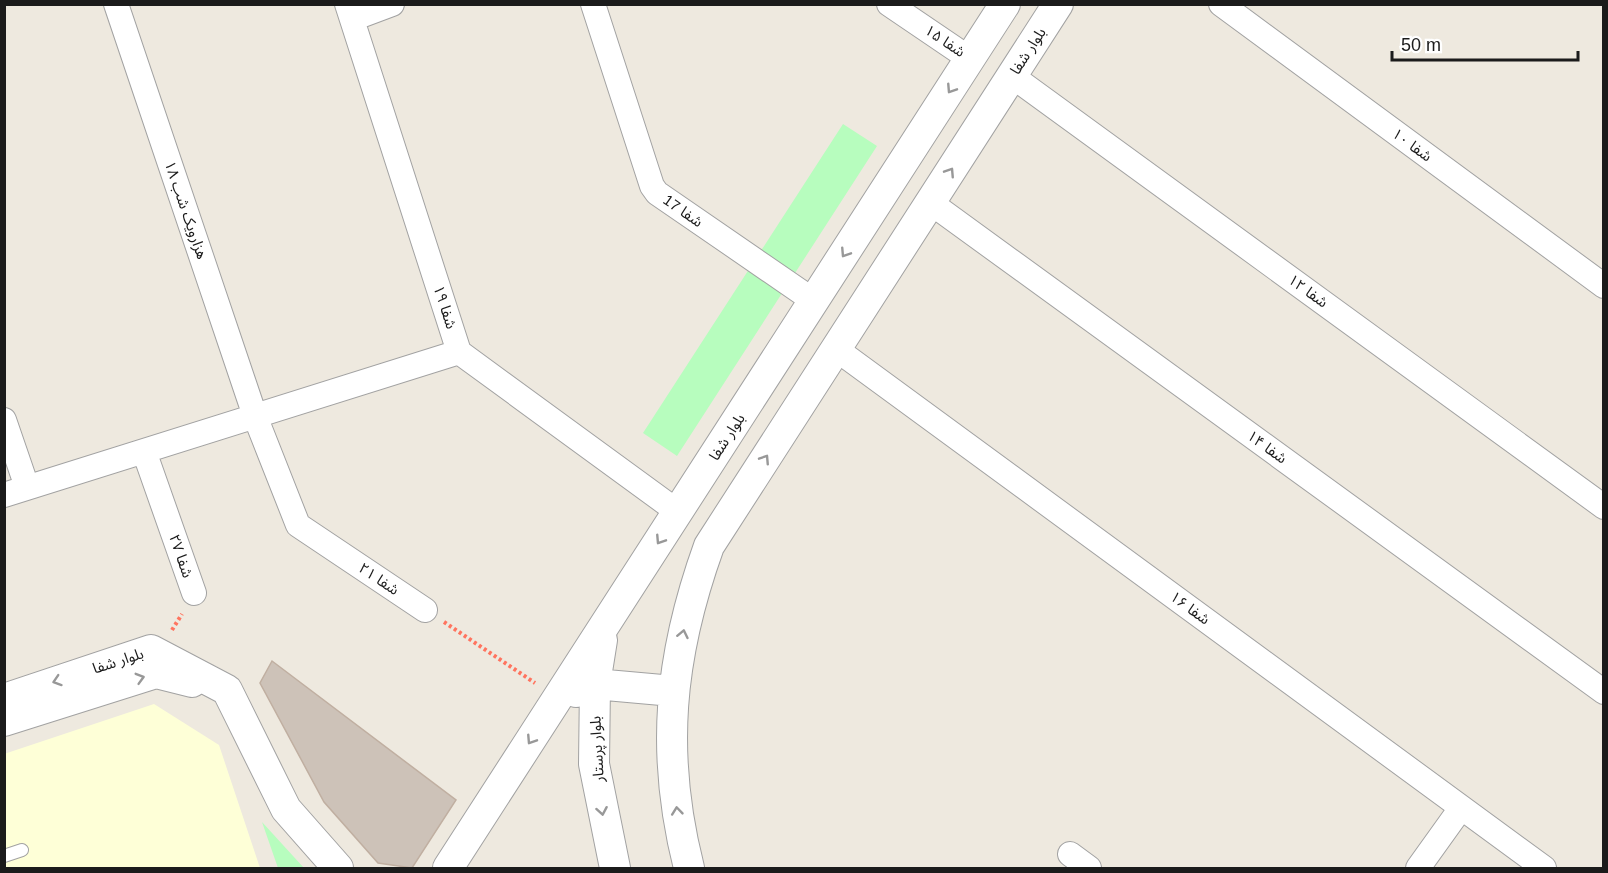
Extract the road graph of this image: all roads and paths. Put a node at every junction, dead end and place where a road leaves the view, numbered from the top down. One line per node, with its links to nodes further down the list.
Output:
1 (116, 4): 16 (street, هزارویک شب ۱۸)
2 (392, 4): 8 (street)
3 (593, 4): 13 (street, شفا 17)
4 (889, 4): 9 (street, شفا ۱۵)
5 (1005, 4): 9 (street, بلوار شفا)
6 (1058, 4): 10 (street, بلوار شفا)
7 (1221, 4): 12 (street, شفا ۱۰)
8 (350, 12): 15 (street, شفا ۱۹)
9 (970, 58): 13 (street, بلوار شفا, one-way to 13)
10 (1012, 76): 11 (street, بلوار شفا, one-way to 10); 21 (street, شفا ۱۲)
11 (931, 203): 14 (street, بلوار شفا); 30 (street, شفا ۱۴)
12 (1604, 286)
13 (814, 301): 22 (street, بلوار شفا)
14 (836, 349): 29 (street, بلوار شفا, one-way to 14); 34 (street, شفا ۱۶)
15 (459, 352): 16 (street); 22 (street)
16 (255, 416): 18 (street); 24 (street, شفا ۲۱)
17 (4, 420): 19 (street)
18 (144, 452): 19 (street); 23 (street, شفا ۲۷)
19 (27, 488): 20 (street)
20 (4, 495)
21 (1604, 507)
22 (678, 512): 25 (street, بلوار شفا, one-way to 25)
23 (194, 593): 26 (path, شفا ۲۷)
24 (425, 610): 32 (path)
25 (603, 628): 27 (street, بلوار پرستار); 32 (street, بلوار شفا)
26 (158, 655): 28 (street, بلوار شفا); 31 (street, بلوار شفا, one-way to 31)
27 (595, 684): 29 (street); 32 (street); 39 (street, بلوار پرستار, one-way to 39)
28 (227, 690): 33 (street, بلوار شفا, one-way to 28); 37 (street)
29 (673, 691): 40 (street, one-way to 29)
30 (1604, 692)
31 (4, 699)
32 (558, 699): 38 (street, بلوار شفا, one-way to 38)
33 (4, 721)
34 (1461, 808): 41 (street); 42 (street, شفا ۱۶)
35 (22, 850): 36 (lane)
36 (4, 856)
37 (338, 868)
38 (448, 868)
39 (615, 868)
40 (689, 868)
41 (1418, 868)
42 (1544, 868)

